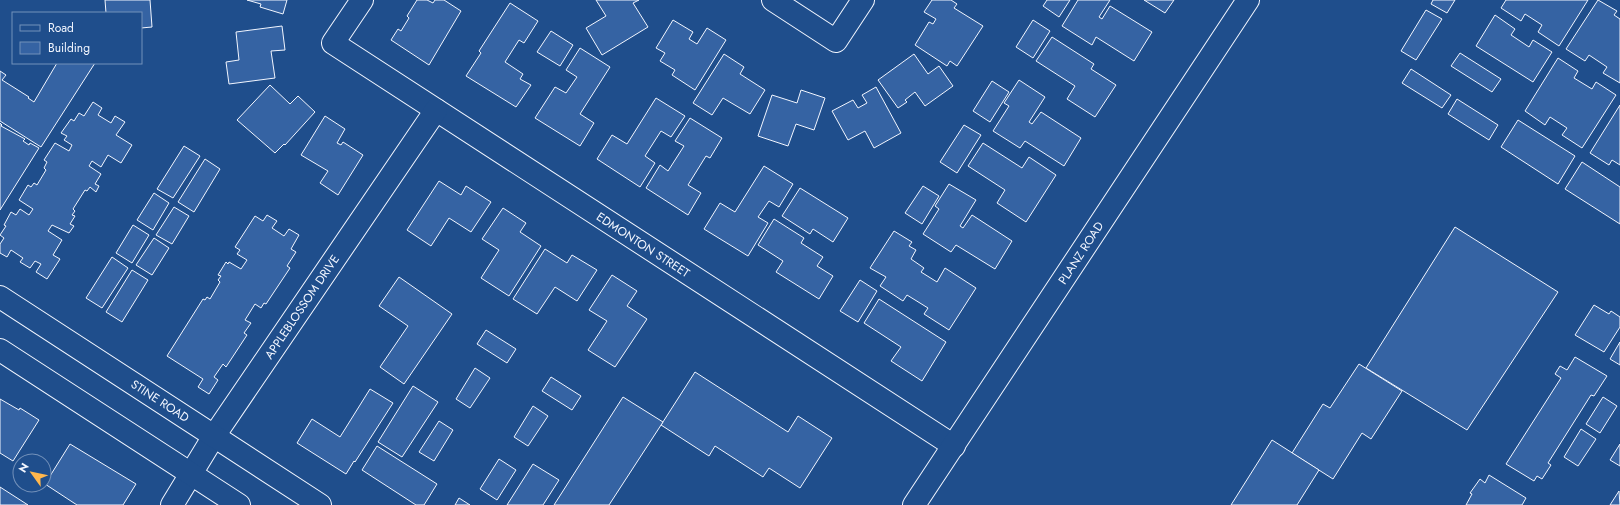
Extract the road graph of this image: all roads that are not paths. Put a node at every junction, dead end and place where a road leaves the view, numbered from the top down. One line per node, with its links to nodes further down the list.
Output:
1 (362, 0): 5 (street, EDMONTON STREET)
2 (773, 0): 3 (street)
3 (863, 0)
4 (1248, 0): 9 (street, PLANZ ROAD)
5 (436, 110): 8 (street, APPLEBLOSSOM DRIVE); 9 (street, EDMONTON STREET)
6 (0, 297): 8 (street, STINE ROAD)
7 (0, 350): 10 (street)
8 (214, 436): 10 (street, APPLEBLOSSOM DRIVE); 13 (street, STINE ROAD)
9 (954, 446): 14 (street, PLANZ ROAD)
10 (190, 473): 11 (street, APPLEBLOSSOM DRIVE); 12 (street)
11 (172, 505)
12 (239, 505)
13 (320, 505)
14 (914, 505)

